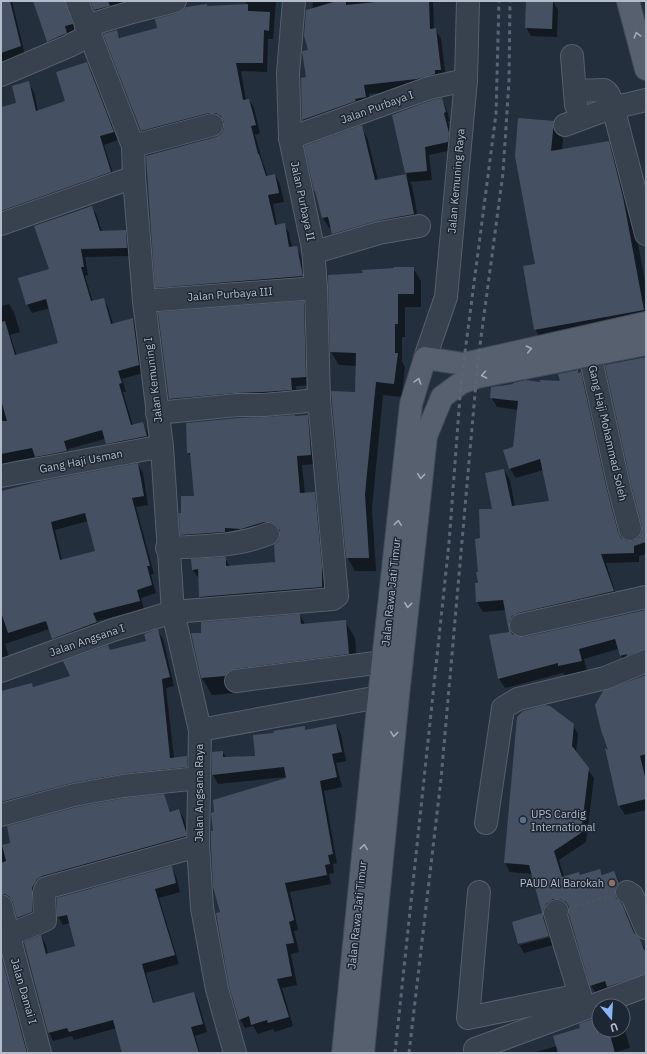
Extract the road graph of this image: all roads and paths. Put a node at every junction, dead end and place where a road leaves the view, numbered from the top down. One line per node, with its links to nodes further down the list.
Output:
1 (77, 1): 6 (street, Jalan Kemuning I)
2 (175, 1): 6 (street)
3 (294, 1): 15 (street, Jalan Purbaya II)
4 (468, 1): 10 (street, Jalan Kemuning Raya)
5 (628, 1): 8 (main road, one-way to 5)
6 (88, 30): 9 (street); 16 (street, Jalan Kemuning I)
7 (572, 56): 11 (street)
8 (646, 69)
9 (1, 75)
10 (466, 80): 15 (street, Jalan Purbaya I); 27 (street, Jalan Kemuning Raya)
11 (575, 91): 13 (street); 13 (street)
12 (646, 100): 13 (street)
13 (613, 107): 20 (street)
14 (212, 125): 16 (street)
15 (290, 138): 21 (street, Jalan Purbaya II)
16 (133, 146): 17 (street, Jalan Kemuning I)
17 (134, 177): 18 (street); 23 (street, Jalan Kemuning I)
18 (1, 224)
19 (420, 226): 21 (street)
20 (646, 234)
21 (313, 248): 22 (street, Jalan Purbaya II)
22 (316, 288): 23 (street, Jalan Purbaya III); 28 (street, Jalan Purbaya II)
23 (144, 301): 30 (street, Jalan Kemuning I)
24 (646, 324): 26 (main road, Jalan Rawa Jati Timur)
25 (646, 344): 26 (main road, Jalan Rawa Jati Timur)
26 (588, 345): 27 (main road, Jalan Rawa Jati Timur, one-way to 26); 31 (main road, Jalan Rawa Jati Timur, one-way to 31); 34 (street, Gang Haji Mohammad Soleh)
27 (425, 358): 29 (main road, Jalan Rawa Jati Timur, one-way to 27)
28 (319, 400): 30 (street); 38 (street, Jalan Angsana I)
29 (411, 404): 31 (main road); 41 (main road, Jalan Rawa Jati Timur, one-way to 29)
30 (157, 413): 32 (street, Jalan Kemuning I)
31 (426, 436): 41 (main road, Jalan Rawa Jati Timur, one-way to 41)
32 (162, 447): 33 (street, Gang Haji Usman); 36 (street, Jalan Kemuning I)
33 (1, 476)
34 (630, 529)
35 (268, 534): 36 (street)
36 (167, 548): 38 (street, Jalan Kemuning I)
37 (646, 597): 39 (street)
38 (173, 612): 42 (street, Jalan Angsana I); 45 (street, Jalan Kemuning I)
39 (521, 625)
40 (646, 661): 48 (street)
41 (393, 662): 43 (street); 44 (main road, Jalan Rawa Jati Timur)
42 (1, 671)
43 (236, 681)
44 (388, 696): 45 (street, Jalan Angsana Raya); 57 (main road, Jalan Rawa Jati Timur)
45 (200, 730): 46 (street, Jalan Angsana Raya)
46 (199, 778): 47 (street); 49 (street, Jalan Angsana Raya)
47 (1, 815)
48 (486, 823)
49 (198, 846): 55 (street); 61 (street, Jalan Angsana Raya)
50 (479, 892): 58 (street)
51 (627, 892): 53 (path); 54 (street)
52 (1, 906): 55 (street, Jalan Damai I)
53 (557, 911): 58 (street)
54 (646, 928)
55 (7, 942): 60 (street, Jalan Damai I)
56 (646, 987): 58 (street)
57 (359, 996): 62 (main road, Jalan Rawa Jati Timur); 63 (main road, Jalan Rawa Jati Timur)
58 (582, 1002): 59 (street)
59 (475, 1051)
60 (40, 1053)
61 (235, 1053)
62 (343, 1053)
63 (362, 1053)

